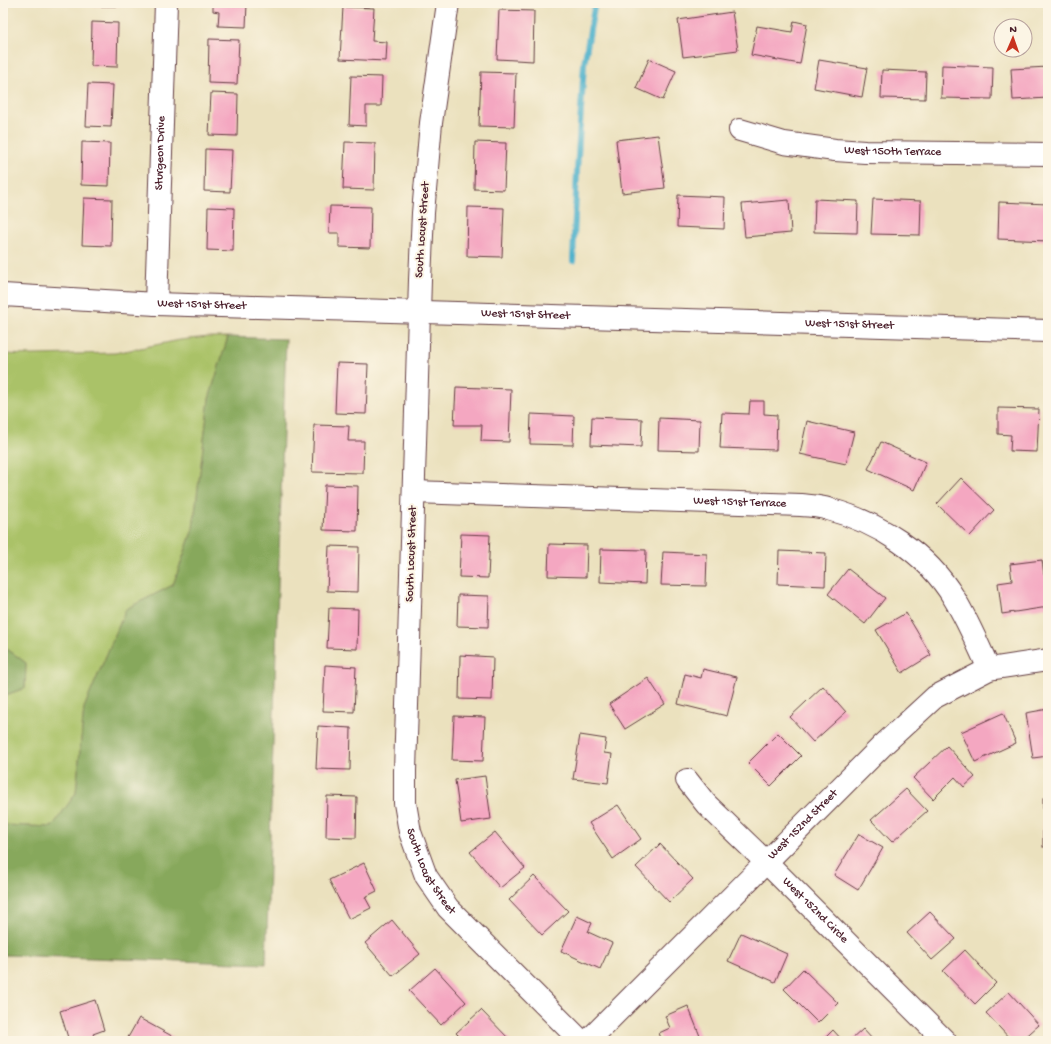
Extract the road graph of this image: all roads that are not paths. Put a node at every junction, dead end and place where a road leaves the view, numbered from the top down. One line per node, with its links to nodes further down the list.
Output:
1 (166, 3): 6 (street, Sturgeon Drive)
2 (448, 3): 7 (street, South Locust Street)
3 (740, 130): 4 (street, West 150th Terrace)
4 (1048, 154)
5 (3, 295): 6 (street, West 151st Street)
6 (156, 304): 7 (street, West 151st Street)
7 (418, 312): 8 (street, West 151st Street); 9 (street, South Locust Street)
8 (1048, 332)
9 (414, 492): 11 (street, West 151st Terrace); 14 (street, South Locust Street)
10 (1048, 660): 11 (street, West 152nd Street)
11 (989, 669): 13 (street, West 152nd Street)
12 (687, 780): 13 (street, West 152nd Circle)
13 (766, 862): 15 (street, West 152nd Street); 16 (street, West 152nd Circle)
14 (581, 1041)
15 (588, 1041)
16 (944, 1041)

